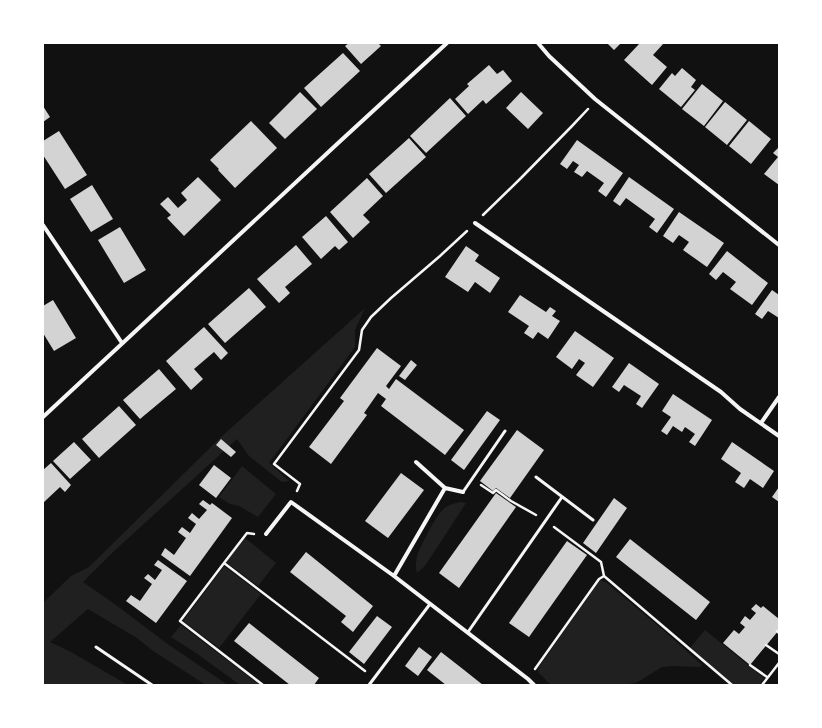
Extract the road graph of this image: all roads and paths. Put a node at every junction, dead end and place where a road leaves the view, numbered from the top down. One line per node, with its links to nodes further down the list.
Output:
1 (447, 43): 7 (street)
2 (538, 43): 3 (street)
3 (595, 99): 4 (path); 6 (street)
4 (475, 223): 10 (street); 18 (path)
5 (43, 224): 7 (street)
6 (779, 245)
7 (122, 343): 9 (street)
8 (779, 397): 10 (street)
9 (43, 417)
10 (761, 423): 12 (street)
11 (505, 431): 16 (lane)
12 (779, 436)
13 (416, 462): 15 (street)
14 (536, 477): 17 (lane)
15 (445, 488): 16 (street); 22 (street)
16 (463, 492)
17 (562, 497): 19 (lane); 24 (lane)
18 (291, 502): 20 (street); 22 (street)
19 (593, 520)
20 (266, 534): 21 (path)
21 (224, 563): 31 (path); 34 (path)
22 (394, 576): 23 (street)
23 (430, 604): 24 (street); 31 (lane)
24 (468, 632): 32 (street)
25 (766, 645): 27 (path)
26 (96, 647): 33 (lane)
27 (779, 654)
28 (779, 663): 30 (path)
29 (750, 665): 30 (path)
30 (767, 677): 38 (path)
31 (374, 678): 35 (lane)
32 (528, 679): 36 (street); 37 (path)
33 (152, 685)
34 (263, 685)
35 (369, 685)
36 (534, 685)
37 (732, 685)
38 (762, 685)

